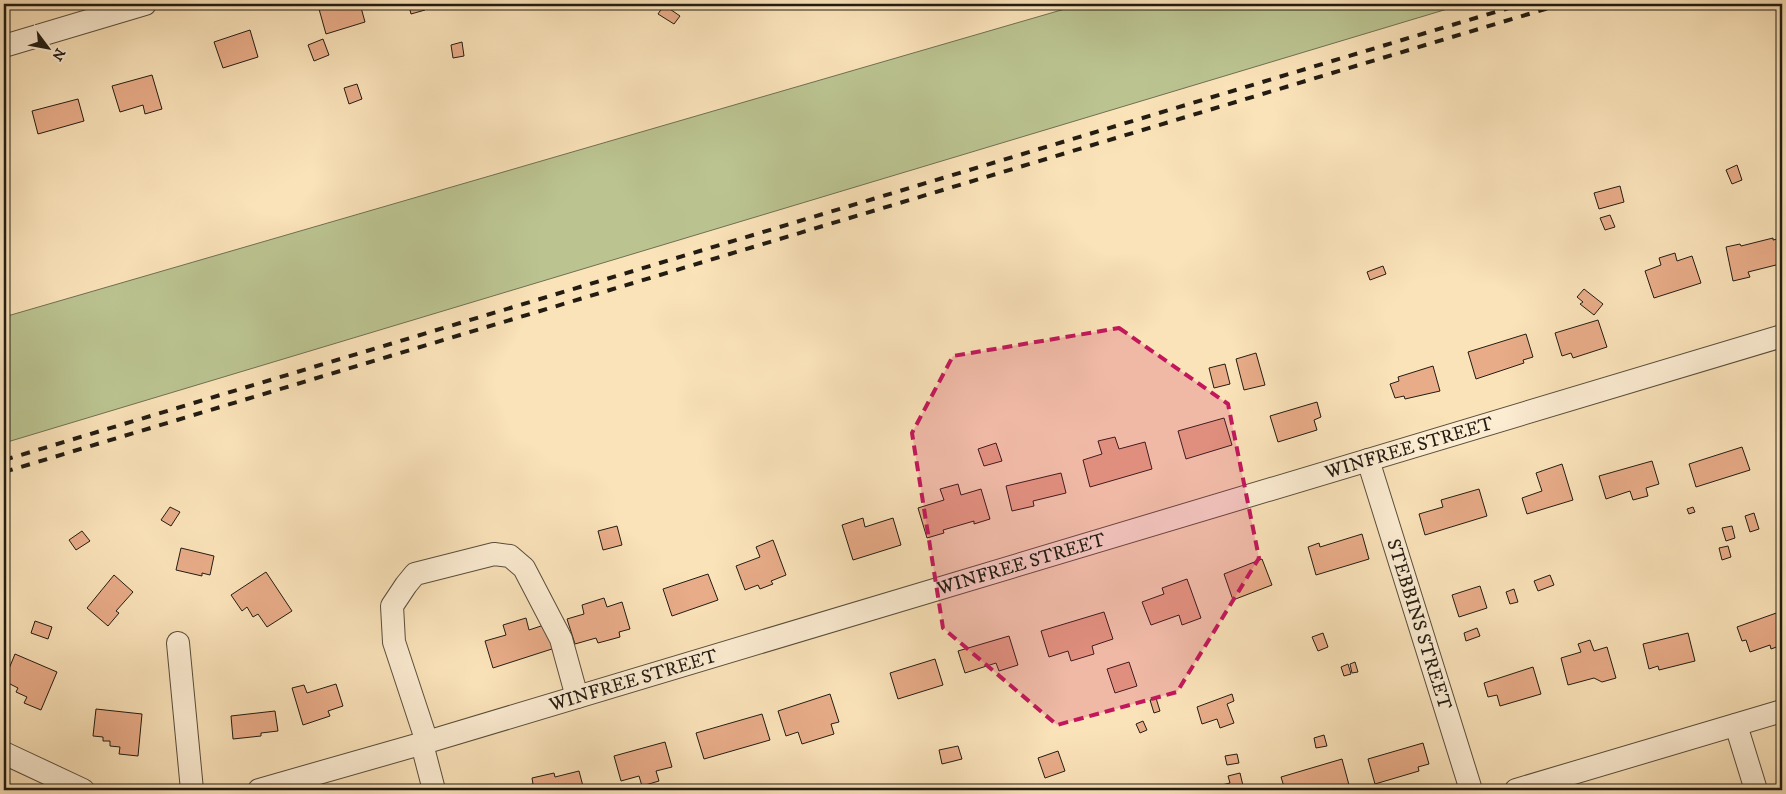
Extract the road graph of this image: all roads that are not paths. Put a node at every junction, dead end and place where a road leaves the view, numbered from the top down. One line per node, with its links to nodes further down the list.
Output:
1 (145, 4): 2 (street)
2 (4, 46)
3 (1782, 336): 4 (street, WINFREE STREET)
4 (1368, 460): 6 (street, WINFREE STREET); 15 (street, STEBBINS STREET)
5 (178, 643): 12 (street)
6 (577, 697): 9 (street, WINFREE STREET); 9 (street)
7 (1782, 711): 8 (street)
8 (1736, 725): 16 (street); 17 (street)
9 (424, 743): 13 (street, WINFREE STREET); 14 (street)
10 (4, 753): 11 (street)
11 (83, 790)
12 (192, 790)
13 (259, 790)
14 (434, 790)
15 (1471, 790)
16 (1516, 790)
17 (1756, 790)

